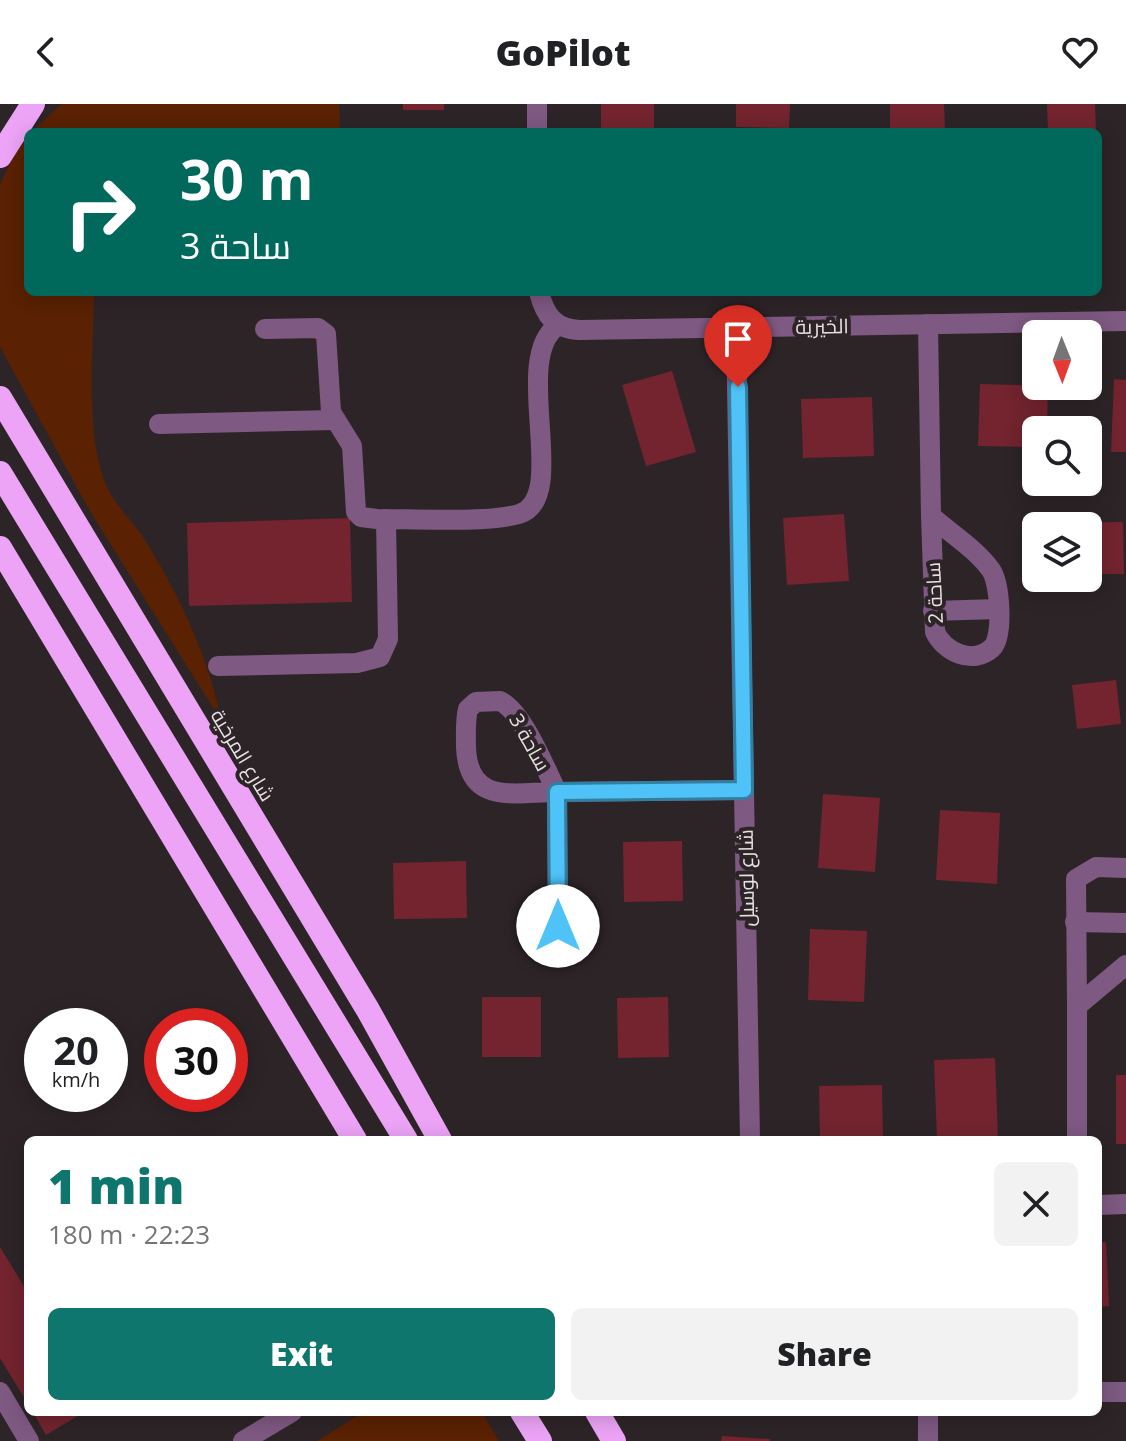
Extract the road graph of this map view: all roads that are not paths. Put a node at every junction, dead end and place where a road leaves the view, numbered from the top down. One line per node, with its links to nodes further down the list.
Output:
1 (33, 104): 4 (highway)
2 (537, 104): 3 (street)
3 (537, 128)
4 (0, 156)
5 (540, 296): 8 (street)
6 (1126, 321): 7 (street, الخيرية)
7 (928, 324): 9 (street, الخيرية); 16 (street, ساحة 2)
8 (557, 326): 9 (street, الخيرية); 17 (street)
9 (736, 328): 22 (street, شارع لوسيل)
10 (265, 329): 13 (street)
11 (0, 382): 12 (highway, شارع المرخية)
12 (5, 405): 32 (highway, شارع المرخية)
13 (335, 420): 14 (street); 17 (street)
14 (159, 424)
15 (0, 473): 31 (highway)
16 (931, 516): 19 (street, ساحة 2); 20 (street, ساحة 2)
17 (386, 519): 21 (street)
18 (0, 548): 30 (highway)
19 (998, 609): 20 (street); 20 (street, ساحة 2)
20 (933, 611)
21 (218, 666)
22 (744, 790): 23 (street, ساحة 3); 33 (street, شارع لوسيل)
23 (557, 792): 23 (street, ساحة 3); 27 (street, ساحة 3)
24 (1126, 868): 25 (street)
25 (1075, 922): 26 (street); 29 (street)
26 (1126, 923)
27 (558, 926)
28 (1126, 965): 29 (street)
29 (1077, 1006): 34 (street)
30 (353, 1136)
31 (404, 1136)
32 (438, 1136)
33 (750, 1136)
34 (1077, 1136)
35 (1126, 1204): 36 (street)
36 (1102, 1205)
37 (0, 1392): 44 (street)
38 (1102, 1392): 39 (street)
39 (1126, 1392)
40 (285, 1416): 45 (street)
41 (524, 1416): 46 (highway)
42 (599, 1416): 47 (highway)
43 (928, 1416): 48 (street)
44 (29, 1441)
45 (243, 1441)
46 (540, 1441)
47 (614, 1441)
48 (928, 1441)

